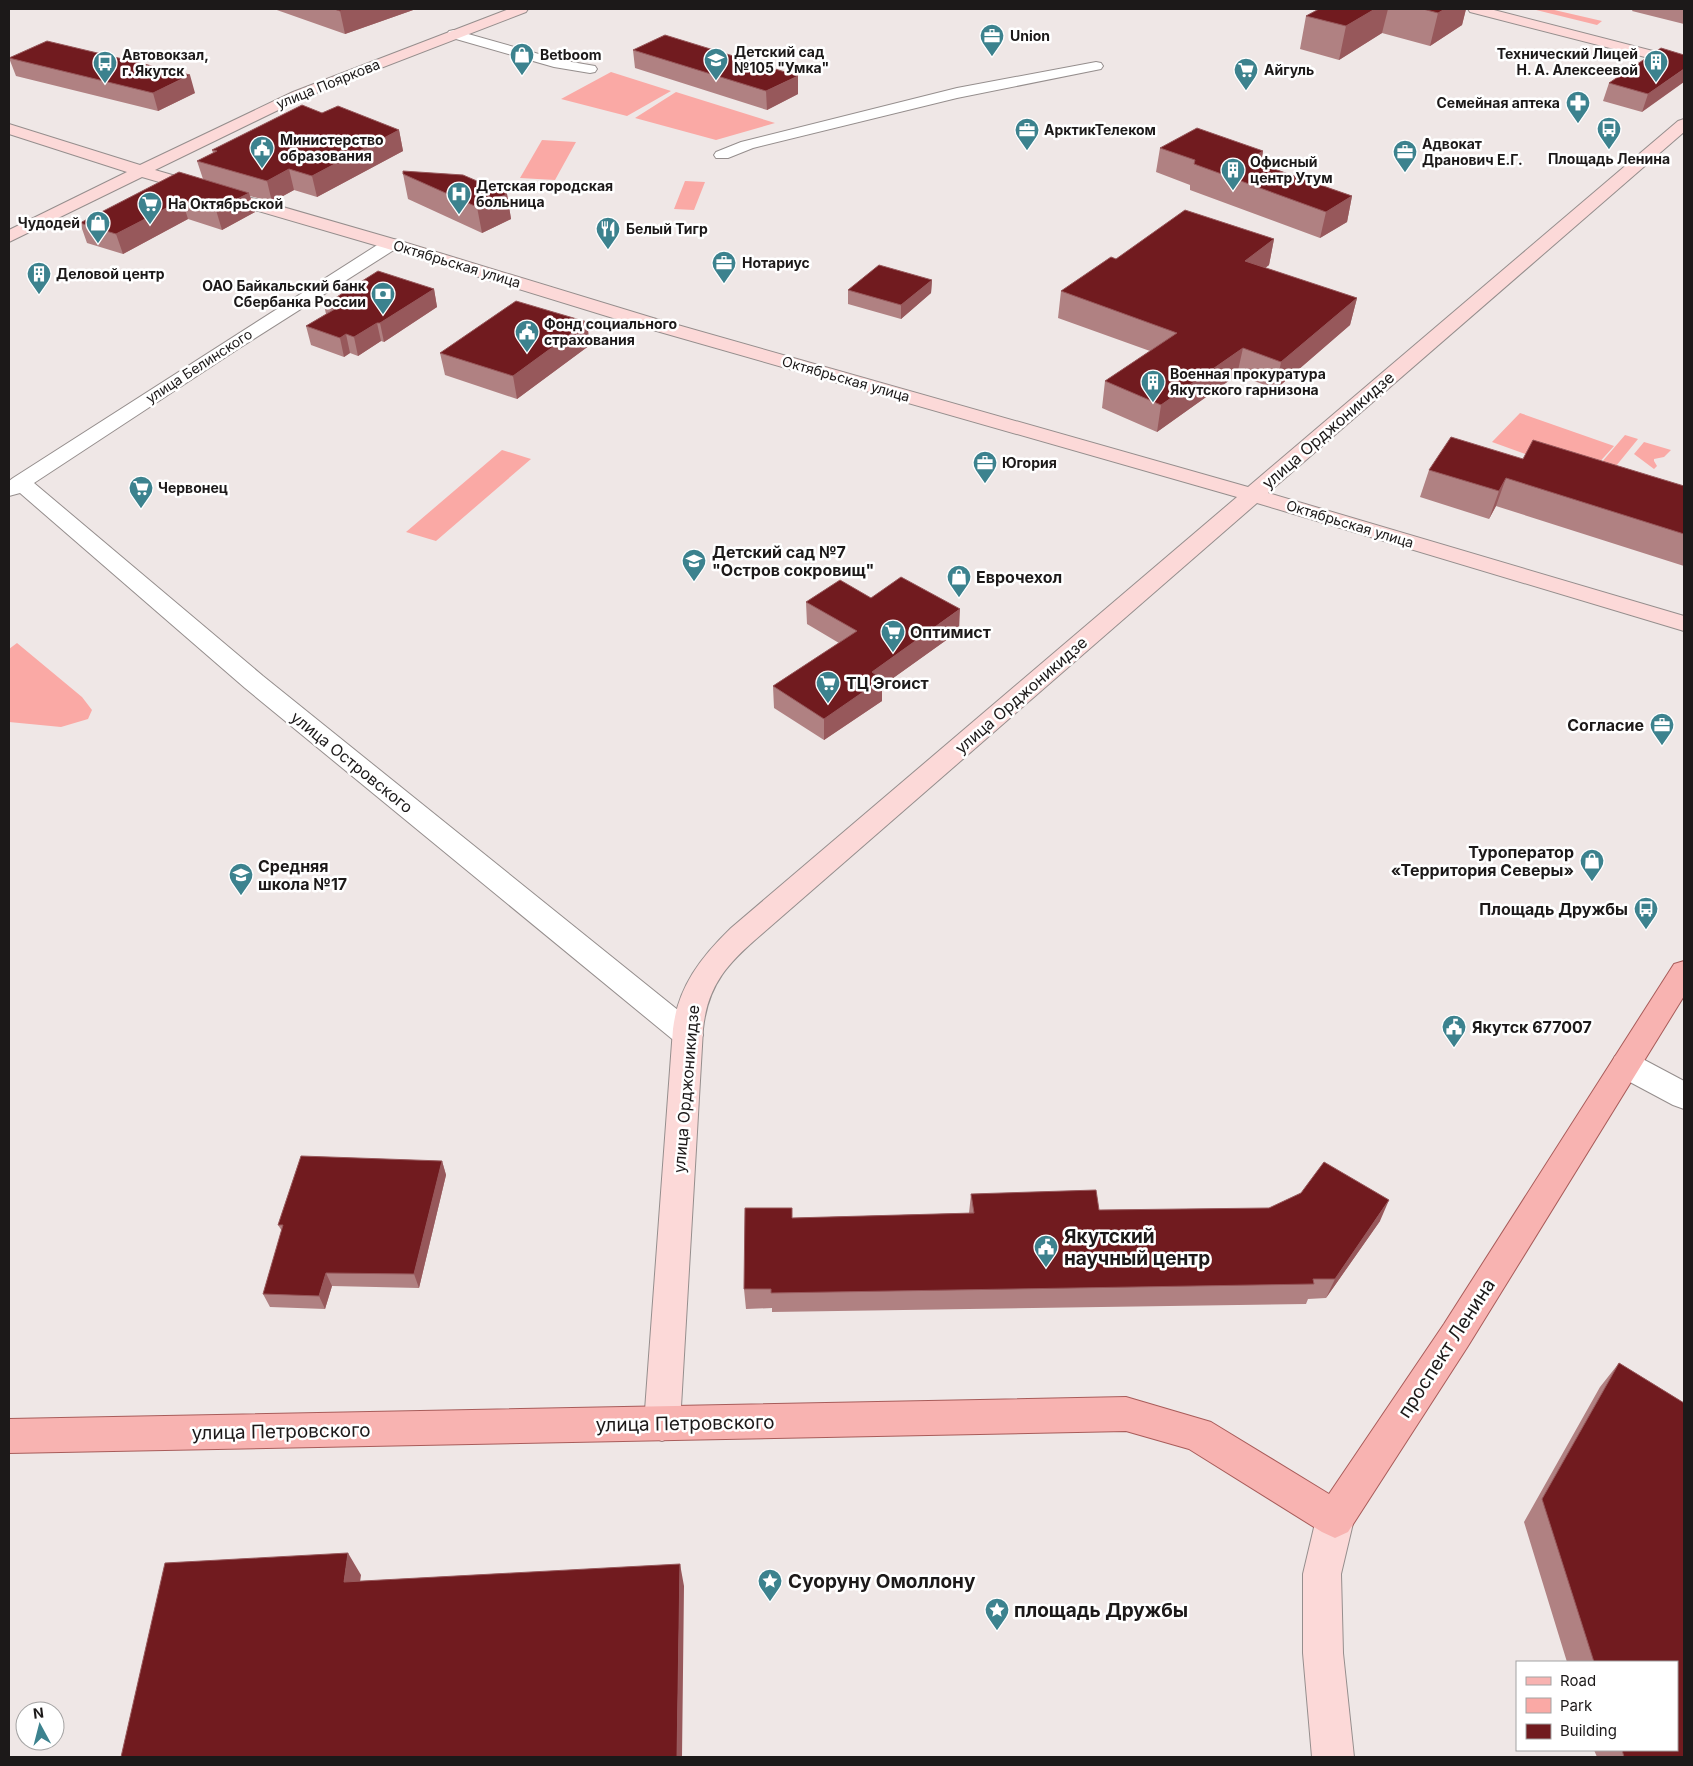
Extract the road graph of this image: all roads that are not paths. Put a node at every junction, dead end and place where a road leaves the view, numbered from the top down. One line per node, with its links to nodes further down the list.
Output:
1 (521, 9): 3 (street, улица Пояркова)
2 (1475, 9): 4 (street)
3 (454, 34): 6 (street); 10 (street, улица Пояркова)
4 (1684, 63)
5 (1096, 66): 9 (street)
6 (590, 69)
7 (1684, 124): 14 (street, улица Орджоникидзе)
8 (9, 129): 10 (street, Октябрьская улица)
9 (722, 155)
10 (140, 170): 11 (street, улица Пояркова); 12 (street, Октябрьская улица)
11 (9, 237)
12 (391, 244): 13 (street, улица Белинского); 14 (street, Октябрьская улица)
13 (14, 486): 17 (street, улица Островского)
14 (1252, 496): 15 (street, Октябрьская улица); 17 (street, улица Орджоникидзе)
15 (1684, 624)
16 (1684, 972): 18 (main road, проспект Ленина)
17 (688, 1035): 20 (street, улица Орджоникидзе)
18 (1626, 1065): 19 (street); 22 (main road, проспект Ленина)
19 (1684, 1096)
20 (662, 1424): 21 (main road, улица Петровского); 22 (main road, улица Петровского)
21 (9, 1436)
22 (1335, 1519): 23 (street, проспект Ленина)
23 (1333, 1757)

